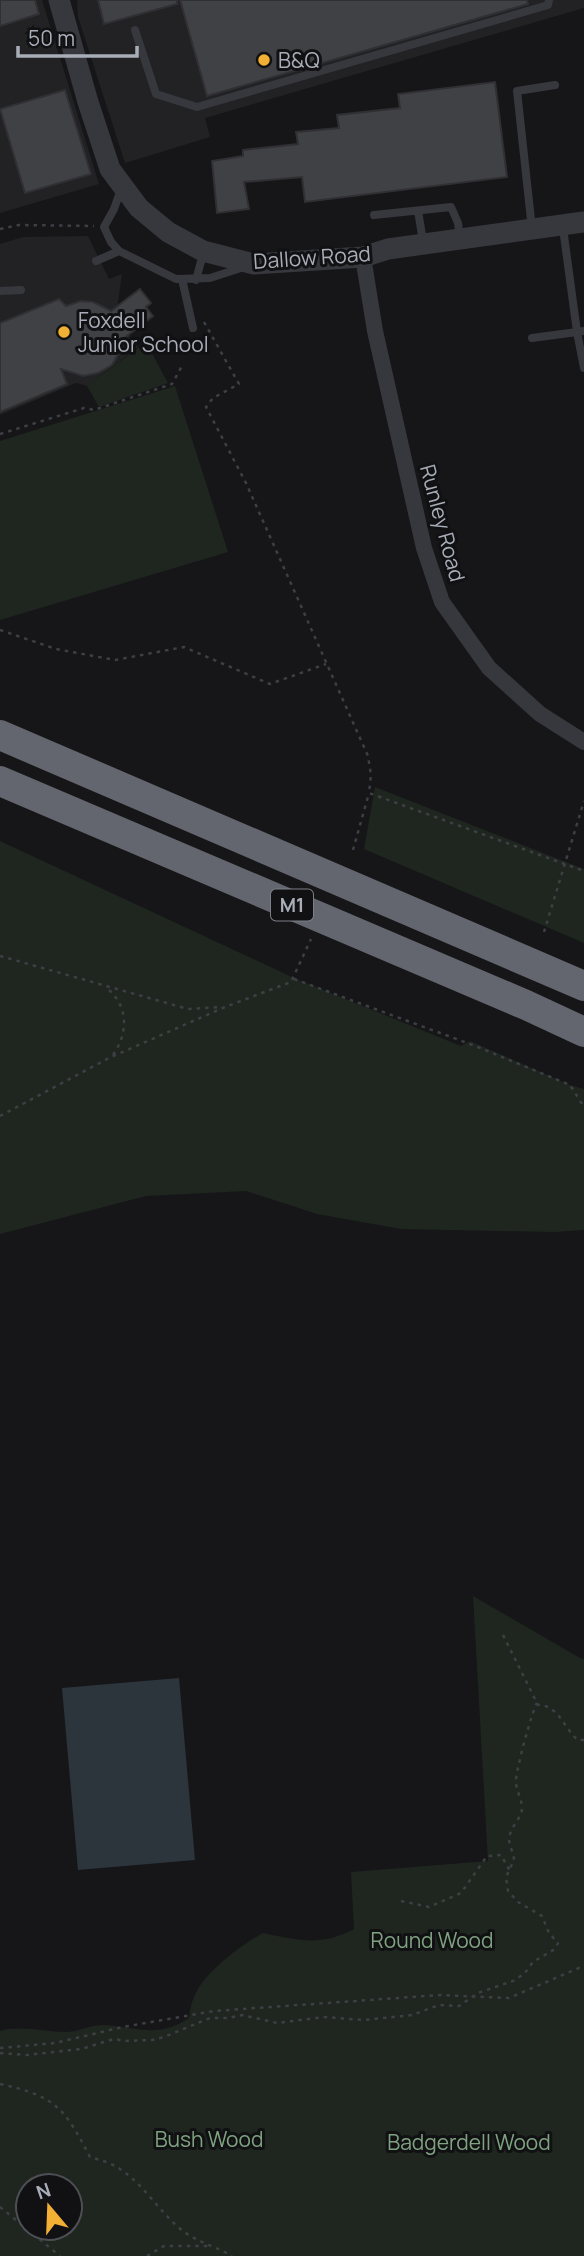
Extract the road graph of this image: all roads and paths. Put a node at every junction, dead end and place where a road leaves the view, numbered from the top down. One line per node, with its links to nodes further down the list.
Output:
1 (549, 0): 3 (lane)
2 (62, 4): 5 (street, Dallow Road)
3 (135, 30)
4 (555, 85): 12 (lane)
5 (121, 186): 15 (lane); 16 (street, Dallow Road)
6 (418, 211): 7 (lane); 13 (lane); 14 (lane)
7 (374, 215)
8 (584, 222): 9 (street, Dallow Road)
9 (562, 225): 12 (street, Dallow Road); 26 (lane)
10 (96, 226): 11 (path)
11 (0, 229)
12 (532, 229): 13 (street, Dallow Road)
13 (460, 239): 14 (street, Dallow Road)
14 (423, 244): 17 (street, Dallow Road)
15 (119, 250): 18 (lane); 20 (lane)
16 (203, 251): 19 (street, Dallow Road); 21 (lane)
17 (363, 257): 19 (street, Dallow Road); 34 (street, Runley Road)
18 (96, 261)
19 (254, 264): 21 (lane)
20 (182, 279): 21 (lane); 25 (lane)
21 (196, 280)
22 (0, 290): 23 (lane)
23 (21, 290)
24 (203, 318): 32 (path)
25 (193, 328)
26 (581, 331): 27 (lane); 29 (lane)
27 (531, 338)
28 (183, 366): 30 (path)
29 (584, 368)
30 (0, 434)
31 (0, 630): 32 (path)
32 (326, 664): 36 (path)
33 (0, 735): 45 (highway, M1)
34 (584, 742)
35 (0, 781): 48 (highway, M1)
36 (369, 793): 38 (path); 39 (path)
37 (584, 801): 39 (path)
38 (353, 850)
39 (566, 863): 40 (path); 41 (path)
40 (584, 871)
41 (544, 932)
42 (312, 936): 44 (path)
43 (0, 957): 46 (path)
44 (292, 979): 47 (path); 50 (path)
45 (584, 986)
46 (106, 988): 47 (path); 49 (path)
47 (225, 1007): 49 (path)
48 (584, 1032)
49 (109, 1058): 51 (path)
50 (584, 1107)
51 (0, 1116)
52 (503, 1635): 53 (path)
53 (537, 1703): 54 (path); 55 (path)
54 (584, 1740)
55 (510, 1871): 56 (path); 58 (path)
56 (401, 1901)
57 (584, 1969): 58 (path)
58 (474, 1997): 59 (path); 59 (path)
59 (0, 2051)
60 (0, 2084): 62 (path)
61 (0, 2207): 63 (path)
62 (213, 2246): 64 (path); 65 (path)
63 (60, 2256)
64 (146, 2256)
65 (232, 2256)

